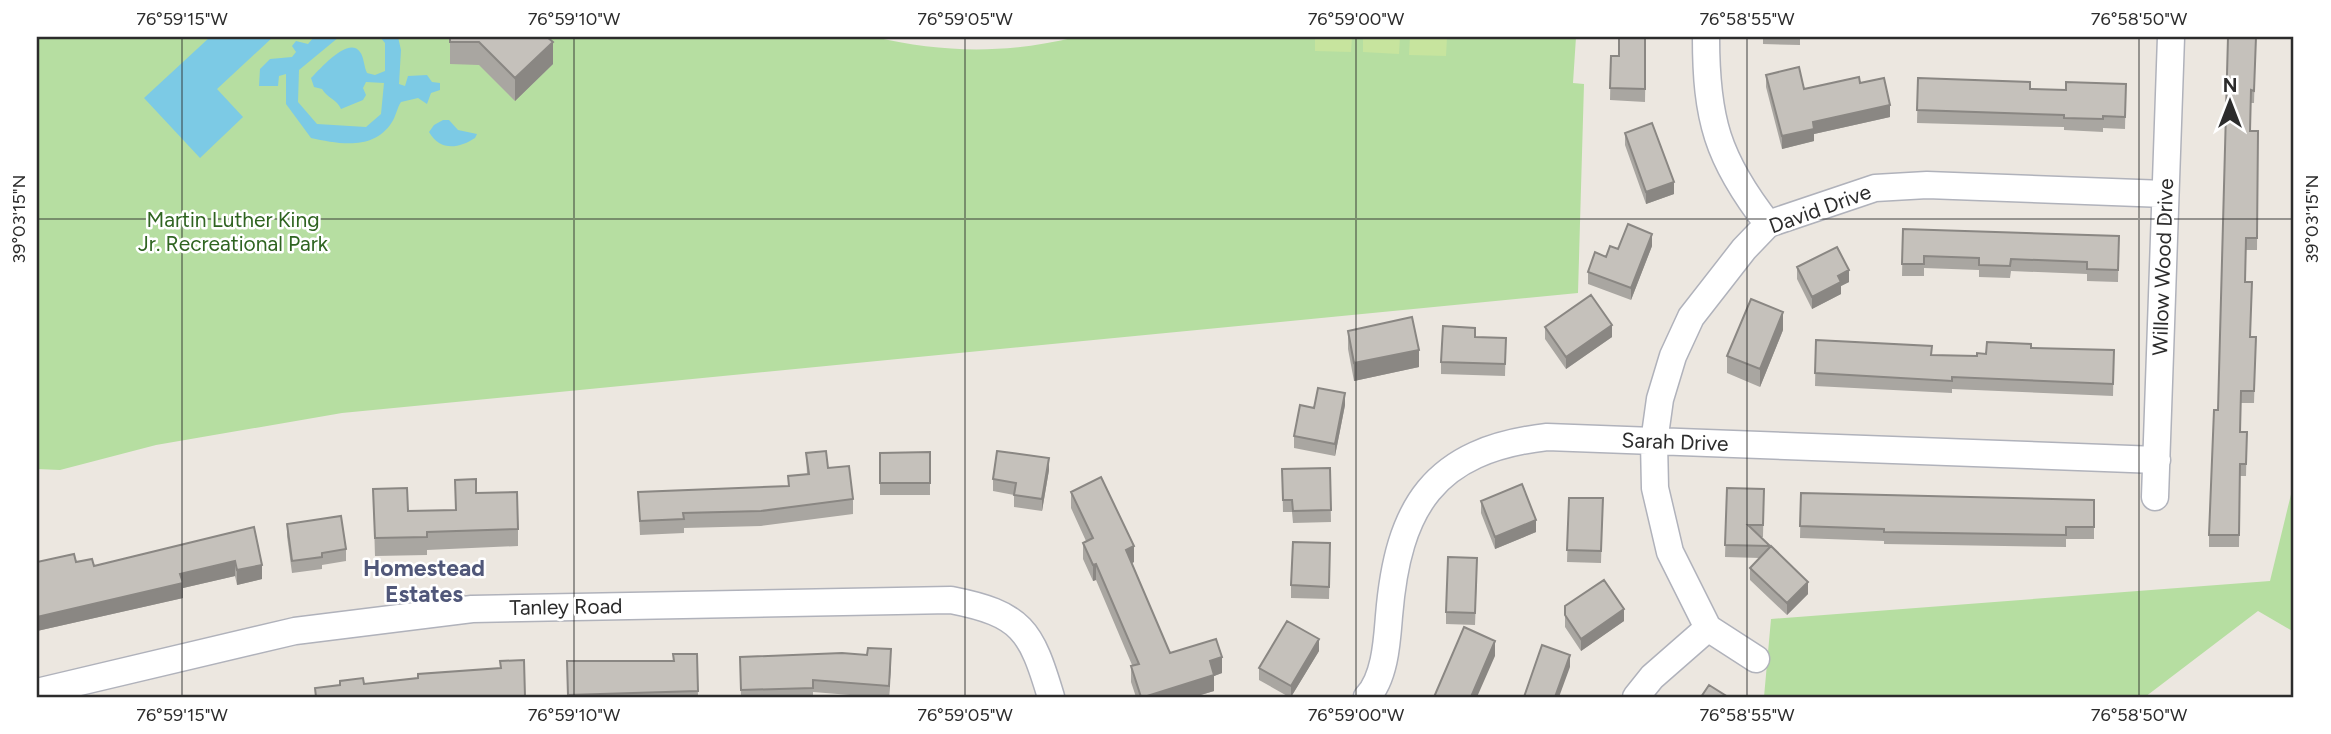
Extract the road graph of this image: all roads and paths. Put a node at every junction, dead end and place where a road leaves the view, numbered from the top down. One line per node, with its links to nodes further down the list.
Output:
1 (1706, 37): 4 (street)
2 (2171, 37): 3 (street, Willow Wood Drive)
3 (2165, 194): 4 (street, David Drive); 6 (street, Willow Wood Drive)
4 (1768, 224): 5 (street, David Drive)
5 (1654, 442): 6 (street, Sarah Drive); 8 (street, David Drive); 12 (street, Sarah Drive)
6 (2157, 460): 7 (street, Willow Wood Drive)
7 (2155, 497)
8 (1708, 628): 9 (street); 13 (street)
9 (1756, 659)
10 (37, 692): 11 (street, Tanley Road)
11 (1051, 697)
12 (1367, 697)
13 (1636, 697)

